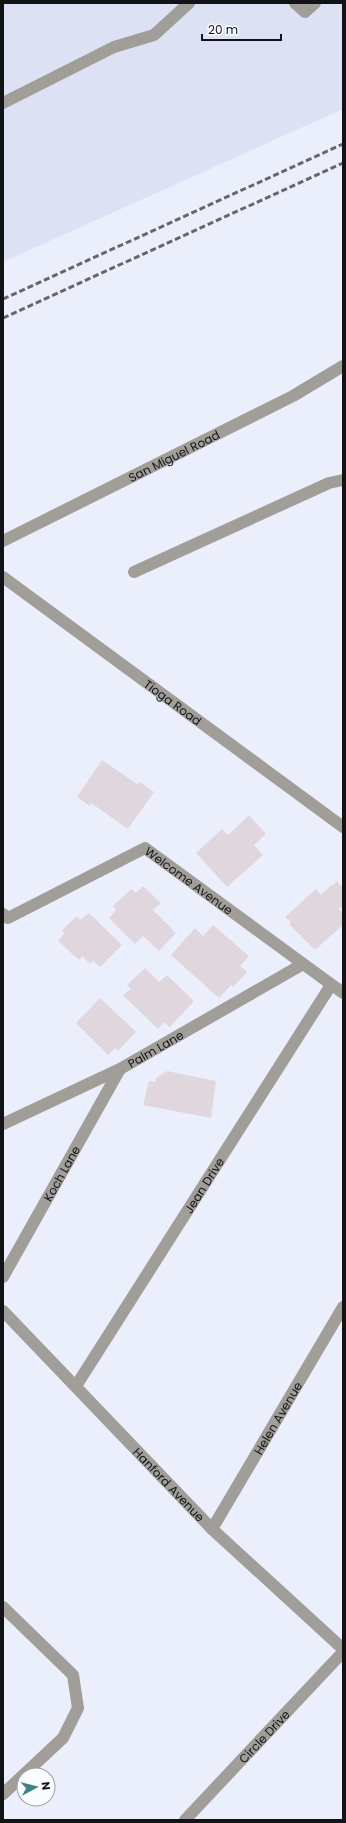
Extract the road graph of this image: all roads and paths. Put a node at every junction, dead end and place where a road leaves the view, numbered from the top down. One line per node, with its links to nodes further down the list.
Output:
1 (189, 3): 4 (street)
2 (294, 3): 3 (street)
3 (315, 3)
4 (3, 102)
5 (343, 366): 7 (street, San Miguel Road)
6 (343, 480): 8 (street)
7 (3, 541)
8 (134, 572)
9 (3, 577): 10 (street, Tioga Road)
10 (343, 827)
11 (5, 917): 12 (street, Welcome Avenue)
12 (303, 964): 13 (street, Welcome Avenue); 15 (street, Palm Lane)
13 (331, 985): 14 (street, Welcome Avenue); 20 (street, Jean Drive)
14 (343, 993)
15 (120, 1069): 16 (street, Palm Lane); 17 (street, Koch Lane)
16 (3, 1124)
17 (3, 1277)
18 (343, 1308): 21 (street, Helen Avenue)
19 (3, 1311): 20 (street, Hanford Avenue)
20 (76, 1386): 21 (street, Hanford Avenue)
21 (212, 1529): 23 (street, Hanford Avenue)
22 (3, 1607): 24 (street)
23 (343, 1651): 25 (street, Circle Drive)
24 (3, 1794)
25 (185, 1820)

